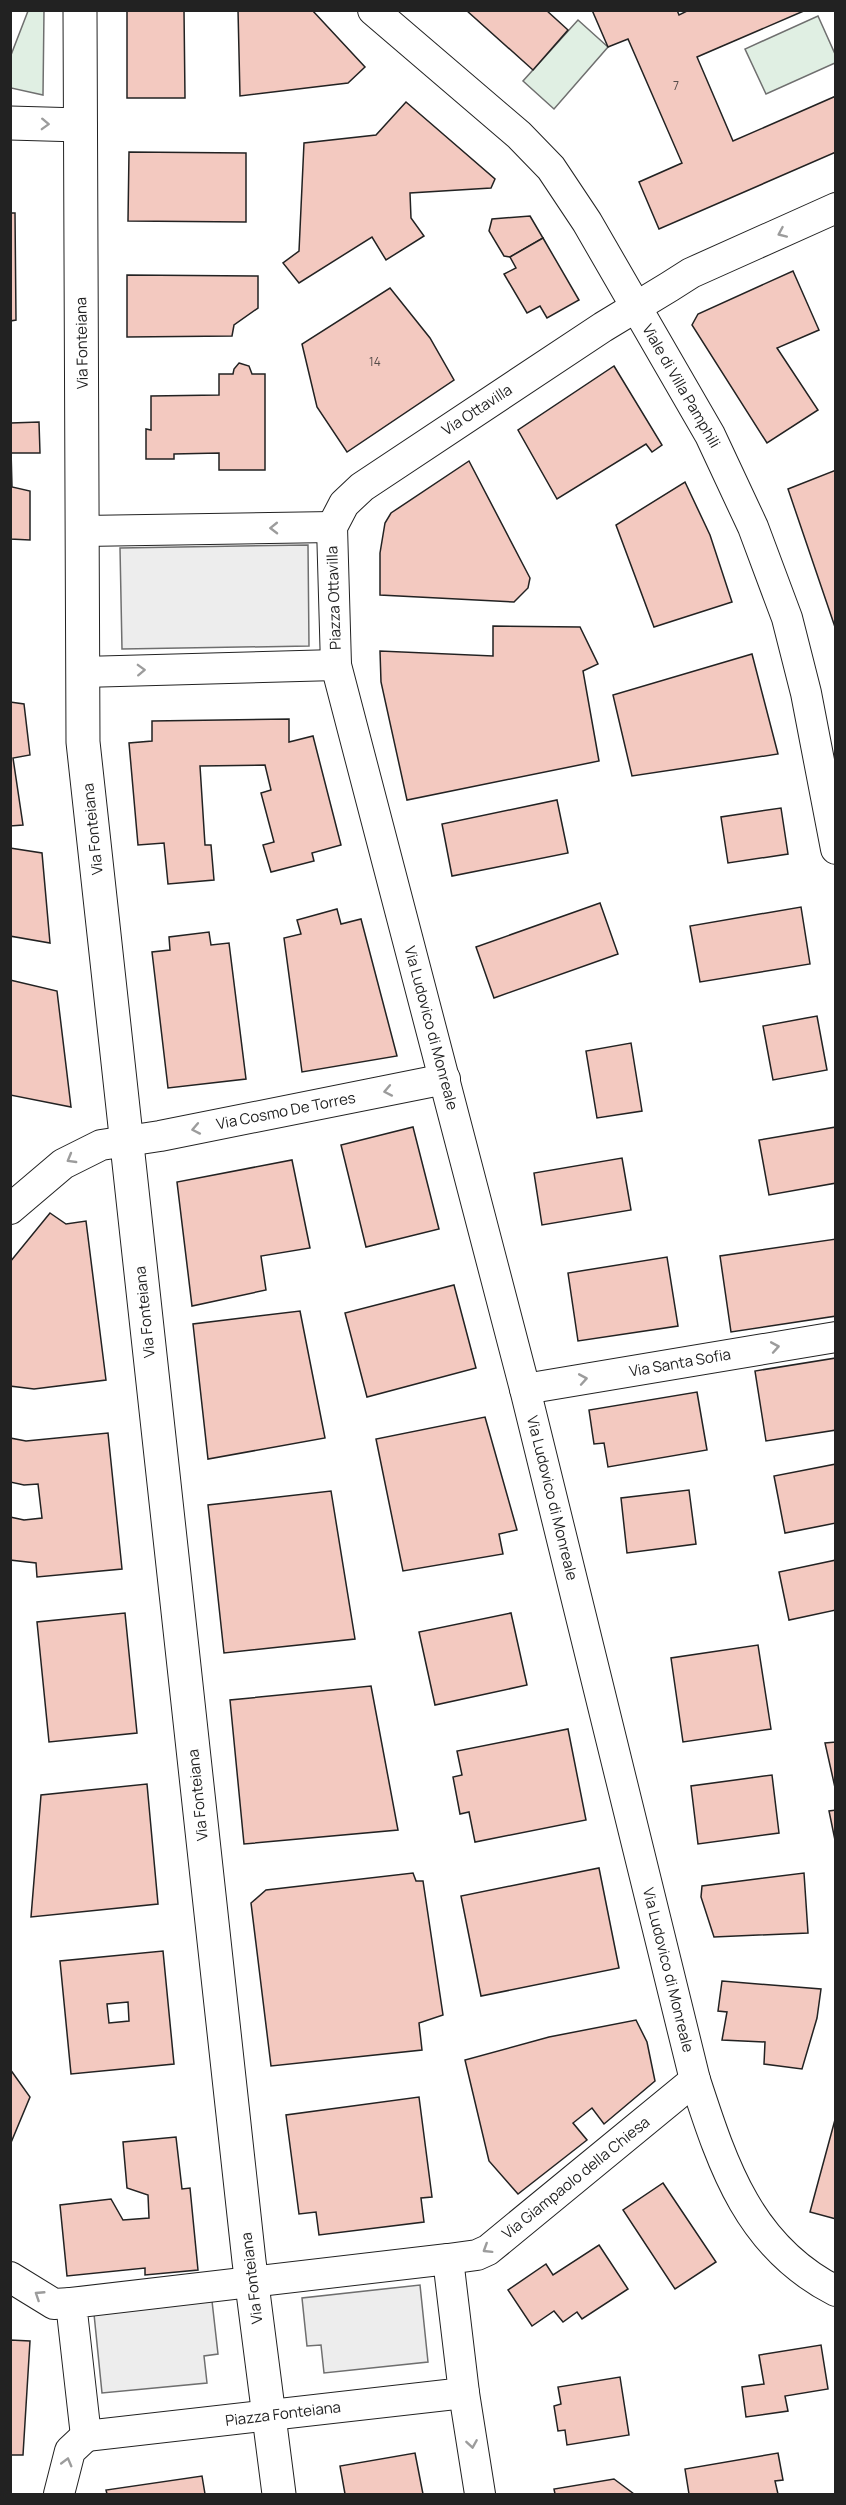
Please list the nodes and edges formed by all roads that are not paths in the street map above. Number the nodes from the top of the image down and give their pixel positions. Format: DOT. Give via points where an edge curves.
graph roads {
  1 [pos="80,10"];
  2 [pos="373,10"];
  3 [pos="10,123"];
  4 [pos="80,125"];
  5 [pos="836,208"];
  6 [pos="636,307"];
  7 [pos="332,527"];
  8 [pos="83,531"];
  9 [pos="336,665"];
  10 [pos="83,672"];
  11 [pos="836,849"];
  12 [pos="445,1079"];
  13 [pos="126,1141"];
  14 [pos="10,1209"];
  15 [pos="836,1337"];
  16 [pos="525,1389"];
  17 [pos="695,2080"];
  18 [pos="448,2259"];
  19 [pos="10,2277"];
  20 [pos="252,2282"];
  21 [pos="836,2291"];
  22 [pos="71,2303"];
  23 [pos="464,2393"];
  24 [pos="268,2416"];
  25 [pos="86,2436"];
  26 [pos="59,2494"];
  27 [pos="279,2494"];
  28 [pos="480,2494"];
  1 -- 4 [label="street, Via Fonteiana"];
  2 -- 6 [label="street, Viale di Villa Pamphili" via="519,135 551,168"];
  3 -- 4 [label="street, one-way"];
  4 -- 8 [label="street, Via Fonteiana"];
  5 -- 6 [label="street, Via Ottavilla, one-way" via="691,273"];
  6 -- 7 [label="street, Via Ottavilla" via="362,487 344,504"];
  6 -- 11 [label="street, Viale di Villa Pamphili" via="732,478 778,590 806,693"];
  7 -- 8 [label="street, Piazza Ottavilla, one-way"];
  7 -- 9 [label="street, Piazza Ottavilla"];
  8 -- 10 [label="street, Via Fonteiana"];
  10 -- 9 [label="street, Piazza Ottavilla, one-way"];
  9 -- 12 [label="street, Via Ludovico di Monreale"];
  10 -- 13 [label="street, Via Fonteiana" via="83,742"];
  12 -- 13 [label="street, Via Cosmo De Torres, one-way"];
  12 -- 16 [label="street, Via Ludovico di Monreale"];
  13 -- 14 [label="street, Via Cosmo De Torres, one-way" via="76,1155"];
  13 -- 20 [label="street, Via Fonteiana"];
  16 -- 15 [label="street, Via Santa Sofia, one-way"];
  16 -- 17 [label="street, Via Ludovico di Monreale"];
  17 -- 18 [label="street, Via Giampaolo della Chiesa, one-way" via="488,2250"];
  17 -- 21 [label="street, Via Ludovico di Monreale" via="719,2152 752,2218 792,2262"];
  18 -- 20 [label="street"];
  18 -- 23 [label="street"];
  22 -- 19 [label="street, one-way" via="54,2304"];
  20 -- 22 [label="street"];
  20 -- 24 [label="street, Via Fonteiana"];
  22 -- 25 [label="street"];
  23 -- 24 [label="street, Piazza Fonteiana"];
  23 -- 28 [label="street, one-way"];
  24 -- 25 [label="street, Piazza Fonteiana"];
  24 -- 27 [label="street, Via Fonteiana"];
  26 -- 25 [label="street, one-way" via="70,2451"];
}
